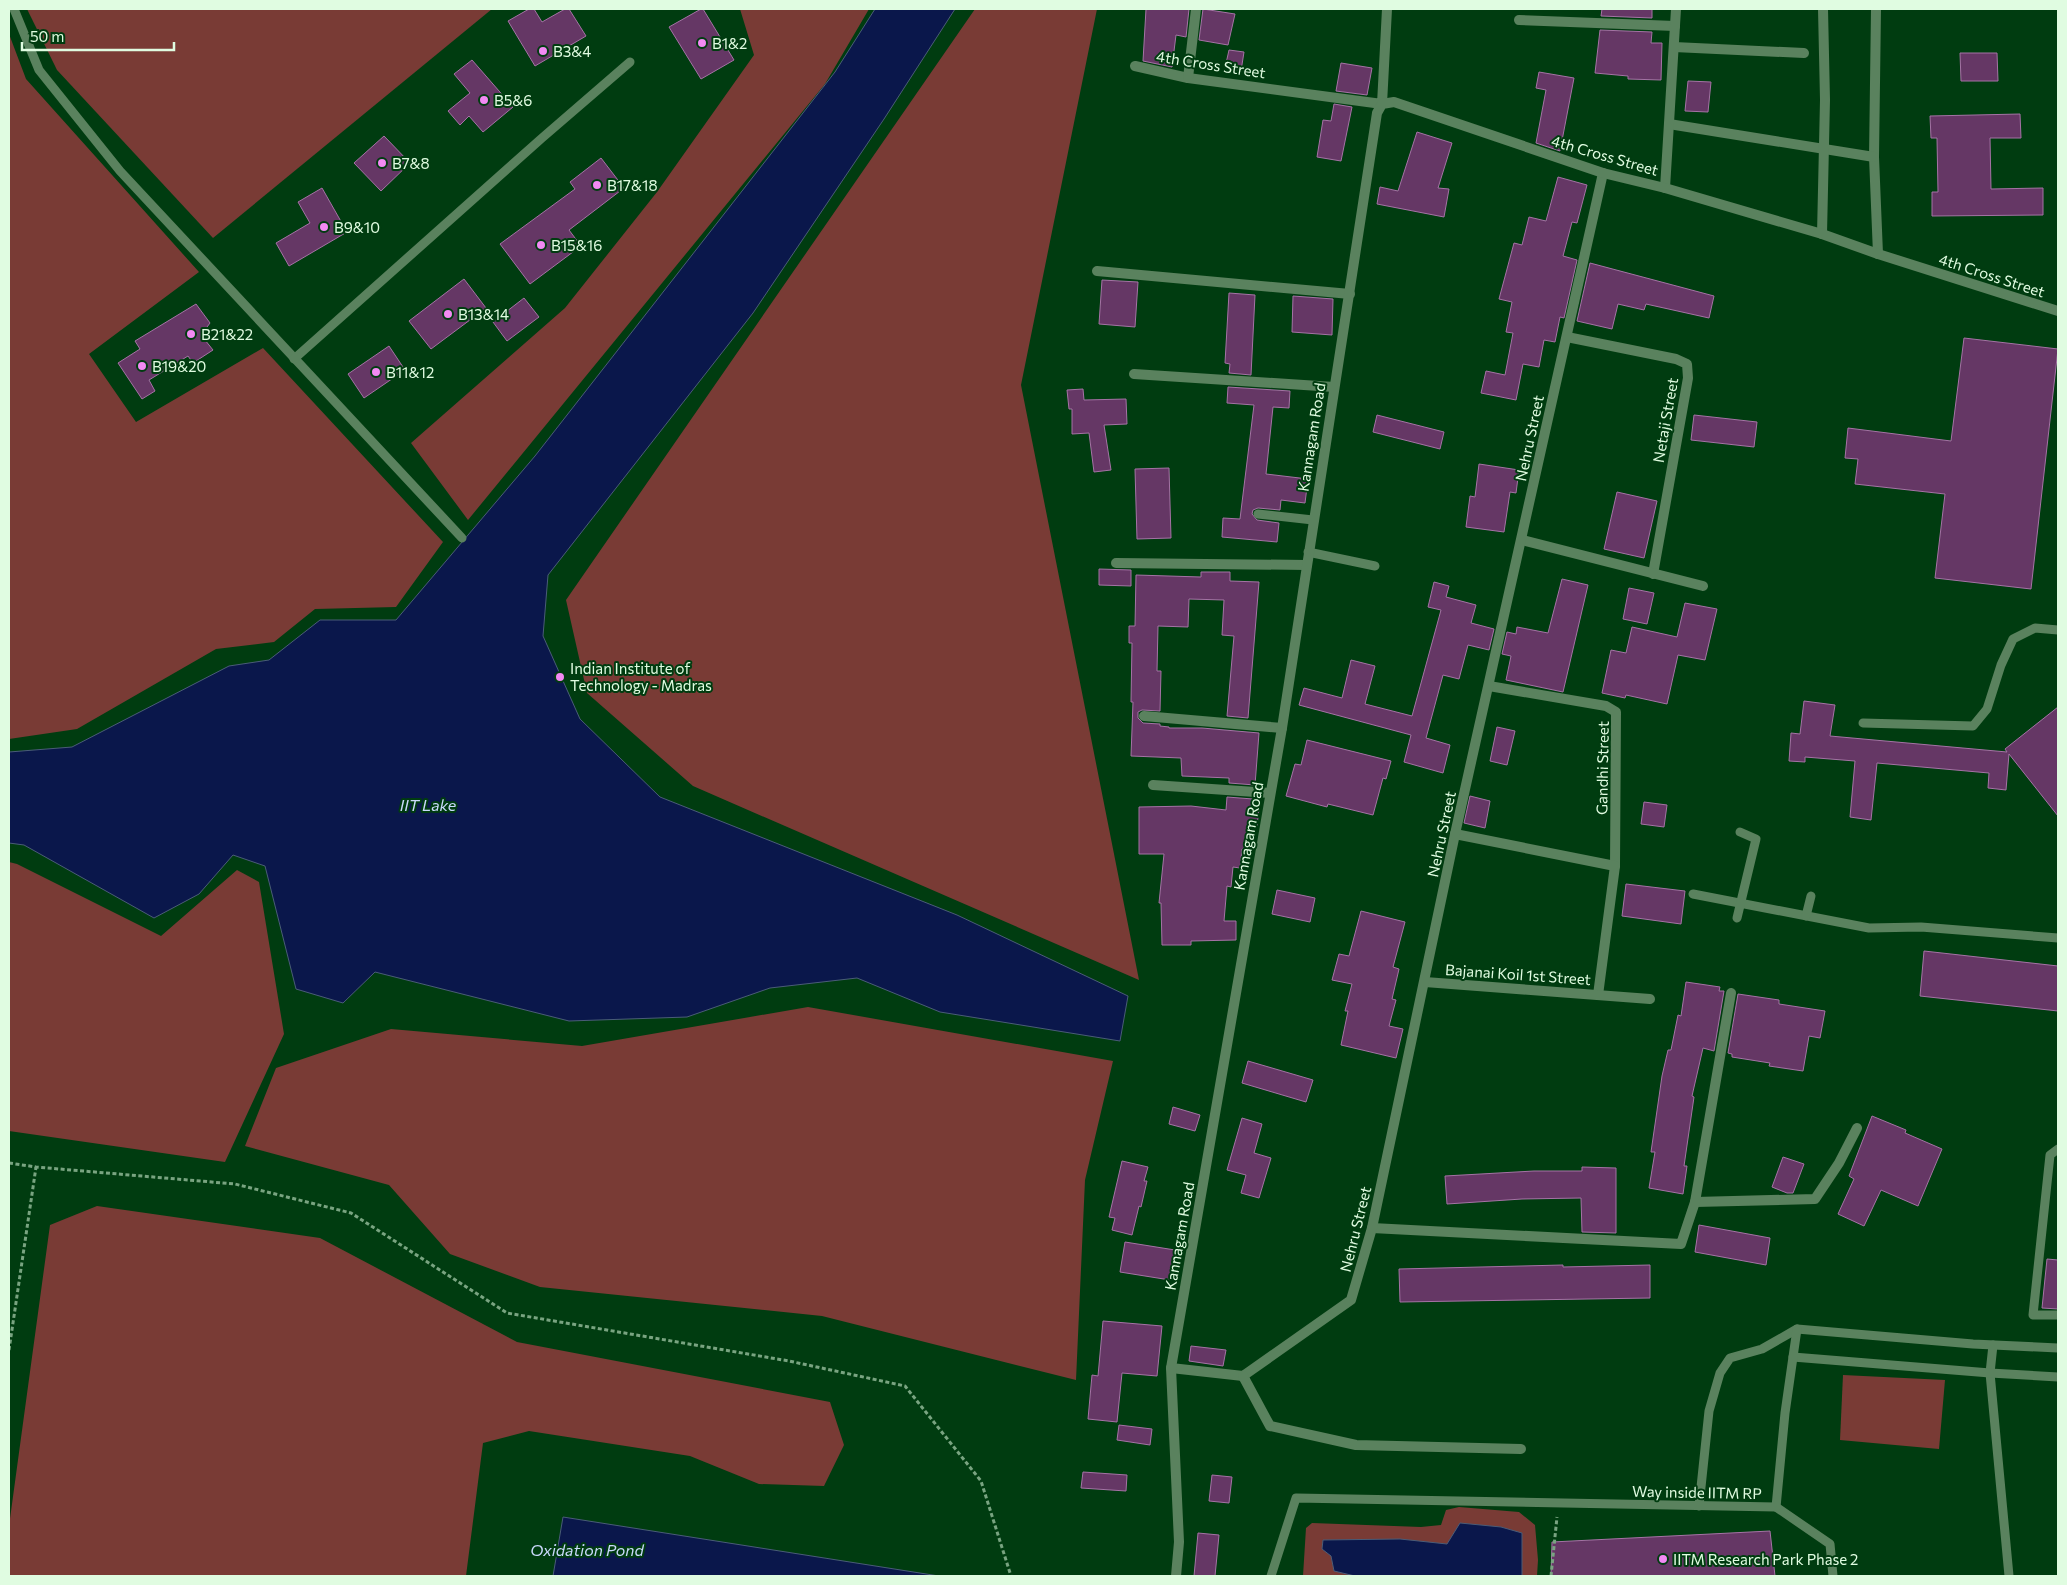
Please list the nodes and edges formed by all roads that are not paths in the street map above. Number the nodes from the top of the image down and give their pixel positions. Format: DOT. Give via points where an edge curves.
graph roads {
  1 [pos="14,9"];
  2 [pos="1196,9"];
  3 [pos="1387,9"];
  4 [pos="1676,9"];
  5 [pos="1823,9"];
  6 [pos="1876,9"];
  7 [pos="1519,20"];
  8 [pos="1676,26"];
  9 [pos="1674,47"];
  10 [pos="1804,53"];
  11 [pos="630,62"];
  12 [pos="1135,66"];
  13 [pos="1188,78"];
  14 [pos="1382,104"];
  15 [pos="1669,124"];
  16 [pos="1825,150"];
  17 [pos="1874,157"];
  18 [pos="1603,173"];
  19 [pos="1665,188"];
  20 [pos="1822,234"];
  21 [pos="1878,254"];
  22 [pos="1097,271"];
  23 [pos="1350,294"];
  24 [pos="2058,311"];
  25 [pos="1567,336"];
  26 [pos="294,359"];
  27 [pos="1134,374"];
  28 [pos="1334,387"];
  29 [pos="1258,514"];
  30 [pos="1314,520"];
  31 [pos="462,538"];
  32 [pos="1522,540"];
  33 [pos="1308,552"];
  34 [pos="1116,563"];
  35 [pos="1306,565"];
  36 [pos="1376,566"];
  37 [pos="1653,574"];
  38 [pos="1703,586"];
  39 [pos="2058,630"];
  40 [pos="1490,686"];
  41 [pos="1144,716"];
  42 [pos="1863,723"];
  43 [pos="1282,728"];
  44 [pos="1153,785"];
  45 [pos="1270,793"];
  46 [pos="1740,832"];
  47 [pos="1455,834"];
  48 [pos="1615,866"];
  49 [pos="1693,894"];
  50 [pos="1811,896"];
  51 [pos="1740,903"];
  52 [pos="1806,916"];
  53 [pos="1737,918"];
  54 [pos="2058,938"];
  55 [pos="1425,982"];
  56 [pos="1732,993"];
  57 [pos="1598,995"];
  58 [pos="1650,999"];
  59 [pos="1857,1128"];
  60 [pos="2058,1149"];
  61 [pos="1695,1202"];
  62 [pos="1372,1228"];
  63 [pos="2058,1315"];
  64 [pos="1798,1329"];
  65 [pos="1993,1345"];
  66 [pos="2058,1348"];
  67 [pos="1794,1357"];
  68 [pos="1171,1368"];
  69 [pos="1990,1373"];
  70 [pos="1243,1376"];
  71 [pos="2058,1377"];
  72 [pos="1521,1449"];
  73 [pos="1699,1506"];
  74 [pos="1776,1507"];
  75 [pos="1176,1576"];
  76 [pos="1271,1576"];
  77 [pos="1833,1576"];
  78 [pos="2009,1576"];
  1 -- 26 [label="lane" via="45,78 120,171"];
  2 -- 13 [label="street"];
  3 -- 14 [label="street, Kannagam Road"];
  4 -- 8 [label="street"];
  5 -- 16 [label="street"];
  6 -- 17 [label="street"];
  7 -- 8 [label="street"];
  8 -- 9 [label="street"];
  9 -- 10 [label="street"];
  9 -- 15 [label="street"];
  11 -- 26 [label="lane"];
  12 -- 13 [label="street, 4th Cross Street"];
  13 -- 14 [label="street, 4th Cross Street"];
  14 -- 18 [label="street, 4th Cross Street" via="1394,102"];
  14 -- 23 [label="street, Kannagam Road"];
  15 -- 16 [label="street"];
  15 -- 19 [label="street"];
  16 -- 17 [label="street"];
  16 -- 20 [label="street"];
  17 -- 21 [label="street"];
  18 -- 19 [label="street, 4th Cross Street"];
  18 -- 25 [label="street, Nehru Street"];
  19 -- 20 [label="street, 4th Cross Street"];
  20 -- 21 [label="street, 4th Cross Street"];
  21 -- 24 [label="street, 4th Cross Street"];
  22 -- 23 [label="street"];
  23 -- 28 [label="street, Kannagam Road"];
  25 -- 32 [label="street, Nehru Street"];
  25 -- 37 [label="street, Netaji Street" via="1687,364 1688,378"];
  26 -- 31 [label="lane"];
  27 -- 28 [label="street"];
  28 -- 30 [label="street, Kannagam Road"];
  29 -- 30 [label="lane"];
  30 -- 33 [label="street, Kannagam Road"];
  32 -- 37 [label="street"];
  32 -- 40 [label="street, Nehru Street"];
  33 -- 35 [label="street, Kannagam Road"];
  33 -- 36 [label="lane"];
  34 -- 35 [label="street"];
  35 -- 43 [label="street, Kannagam Road"];
  37 -- 38 [label="street"];
  39 -- 42 [label="lane" via="2035,628 2013,639 1987,709 1974,726"];
  40 -- 47 [label="street, Nehru Street"];
  40 -- 48 [label="street, Gandhi Street" via="1606,706 1616,712"];
  41 -- 43 [label="street"];
  43 -- 45 [label="street, Kannagam Road"];
  44 -- 45 [label="street"];
  45 -- 68 [label="street, Kannagam Road"];
  46 -- 51 [label="lane" via="1756,838"];
  47 -- 48 [label="street"];
  47 -- 55 [label="street, Nehru Street"];
  48 -- 57 [label="street, Bajanai Koil 1st Street"];
  49 -- 51 [label="lane"];
  50 -- 52 [label="lane"];
  51 -- 52 [label="lane"];
  51 -- 53 [label="lane"];
  52 -- 54 [label="lane" via="1869,928 1921,927"];
  55 -- 57 [label="street, Bajanai Koil 1st Street"];
  55 -- 62 [label="street, Nehru Street"];
  56 -- 61 [label="street"];
  57 -- 58 [label="street"];
  59 -- 61 [label="street" via="1815,1199"];
  60 -- 63 [label="lane" via="2050,1155 2033,1314"];
  61 -- 62 [label="street" via="1681,1244"];
  62 -- 70 [label="street, Nehru Street" via="1351,1300"];
  64 -- 65 [label="lane"];
  64 -- 67 [label="lane, Way inside IITM RP"];
  64 -- 73 [label="lane" via="1762,1349 1730,1358 1720,1373 1709,1410"];
  65 -- 66 [label="lane"];
  65 -- 69 [label="lane"];
  67 -- 69 [label="lane"];
  67 -- 74 [label="lane, Way inside IITM RP"];
  68 -- 70 [label="street"];
  68 -- 75 [label="street, Kannagam Road" via="1178,1542"];
  69 -- 71 [label="lane"];
  69 -- 78 [label="lane"];
  70 -- 72 [label="street" via="1270,1426 1356,1445"];
  73 -- 74 [label="lane, Way inside IITM RP"];
  73 -- 76 [label="lane, Way inside IITM RP" via="1296,1498"];
  74 -- 77 [label="lane" via="1830,1544"];
}
